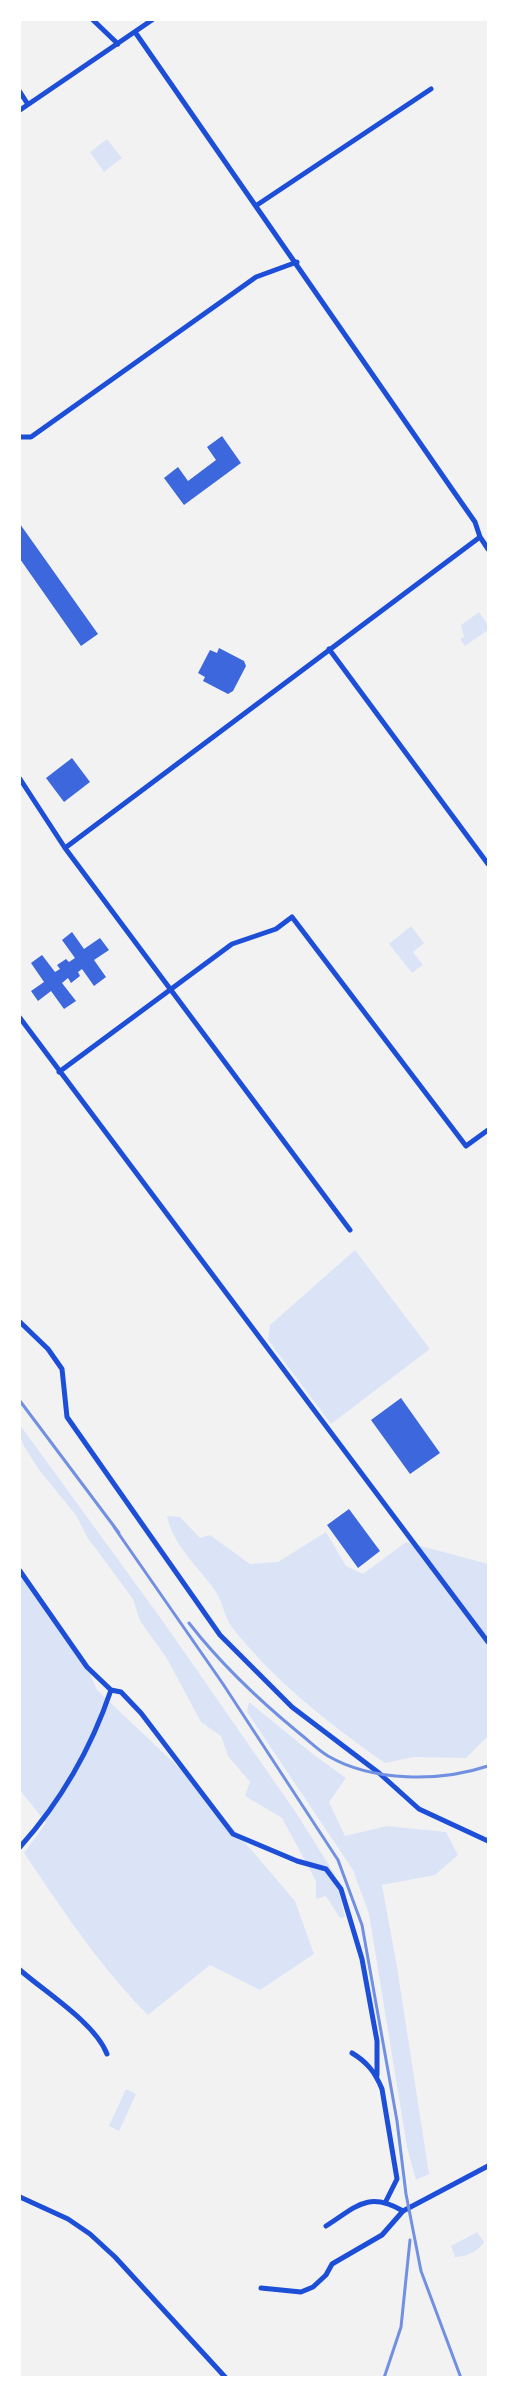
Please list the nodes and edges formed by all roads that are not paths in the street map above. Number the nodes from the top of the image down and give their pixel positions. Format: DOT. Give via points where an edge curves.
graph roads {
  1 [pos="93,20"];
  2 [pos="152,20"];
  3 [pos="135,32"];
  4 [pos="118,44"];
  5 [pos="431,89"];
  6 [pos="20,92"];
  7 [pos="27,104"];
  8 [pos="20,110"];
  9 [pos="257,205"];
  10 [pos="297,262"];
  11 [pos="20,437"];
  12 [pos="480,537"];
  13 [pos="489,549"];
  14 [pos="329,649"];
  15 [pos="20,779"];
  16 [pos="65,848"];
  17 [pos="489,864"];
  18 [pos="170,990"];
  19 [pos="20,1018"];
  20 [pos="59,1072"];
  21 [pos="489,1130"];
  22 [pos="350,1230"];
  23 [pos="20,1322"];
  24 [pos="20,1571"];
  25 [pos="489,1642"];
  26 [pos="111,1690"];
  27 [pos="489,1841"];
  28 [pos="20,1847"];
  29 [pos="20,1970"];
  30 [pos="352,2053"];
  31 [pos="107,2054"];
  32 [pos="377,2075"];
  33 [pos="489,2166"];
  34 [pos="20,2197"];
  35 [pos="385,2203"];
  36 [pos="403,2211"];
  37 [pos="326,2226"];
  38 [pos="261,2288"];
  39 [pos="226,2378"];
  1 -- 4 [label="street"];
  2 -- 3 [label="street"];
  3 -- 4 [label="street"];
  3 -- 9 [label="street"];
  4 -- 7 [label="street"];
  5 -- 9 [label="street"];
  6 -- 7 [label="street"];
  7 -- 8 [label="street"];
  9 -- 10 [label="street"];
  10 -- 11 [label="street" via="256,277 31,436"];
  10 -- 12 [label="street" via="475,522"];
  12 -- 13 [label="street"];
  12 -- 14 [label="street"];
  14 -- 16 [label="street"];
  14 -- 17 [label="street"];
  15 -- 16 [label="street"];
  16 -- 18 [label="street"];
  18 -- 20 [label="street"];
  18 -- 21 [label="street" via="232,944 276,929 292,917 466,1146"];
  18 -- 22 [label="street"];
  19 -- 20 [label="street"];
  20 -- 25 [label="street"];
  23 -- 27 [label="street" via="62,1369 67,1417 220,1635 292,1707 379,1773 419,1809"];
  24 -- 26 [label="street" via="87,1667"];
  26 -- 28 [label="street" via="79,1766 58,1800"];
  26 -- 32 [label="street" via="121,1692 141,1713 233,1834 326,1869 341,1889 362,1959 377,2042"];
  29 -- 31 [label="street" via="102,2042"];
  30 -- 32 [label="street"];
  32 -- 35 [label="street" via="397,2179"];
  33 -- 36 [label="street"];
  34 -- 39 [label="street" via="90,2234"];
  35 -- 36 [label="street"];
  35 -- 37 [label="street" via="360,2202"];
  36 -- 38 [label="street" via="382,2235 332,2264 313,2287 301,2292"];
}
